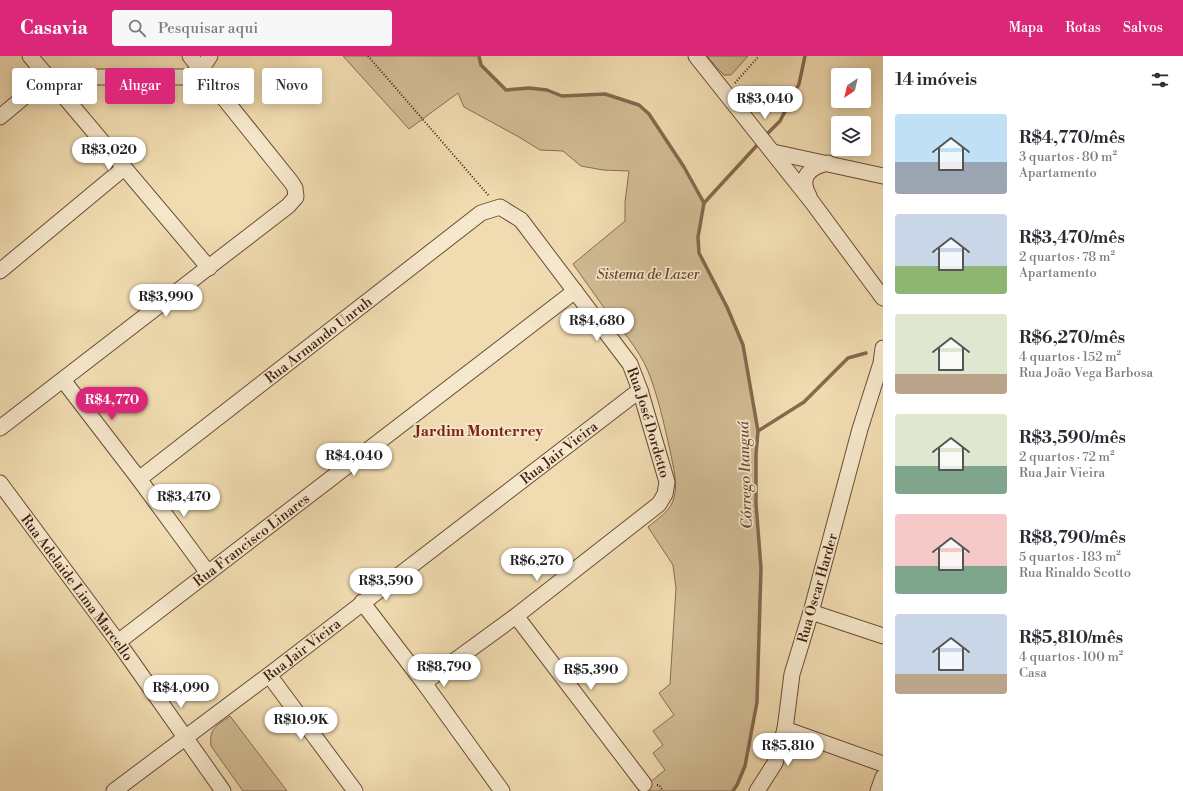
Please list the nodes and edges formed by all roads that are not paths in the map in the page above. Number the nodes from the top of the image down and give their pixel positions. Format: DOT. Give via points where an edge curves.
graph roads {
  1 [pos="30,56"];
  2 [pos="190,56"];
  3 [pos="210,56"];
  4 [pos="696,56"];
  5 [pos="40,68"];
  6 [pos="199,68"];
  7 [pos="202,68"];
  8 [pos="97,77"];
  9 [pos="183,77"];
  10 [pos="16,104"];
  11 [pos="71,104"];
  12 [pos="228,104"];
  13 [pos="0,117"];
  14 [pos="772,150"];
  15 [pos="828,163"];
  16 [pos="124,168"];
  17 [pos="883,176"];
  18 [pos="812,202"];
  19 [pos="500,207"];
  20 [pos="209,268"];
  21 [pos="0,271"];
  22 [pos="575,291"];
  23 [pos="883,298"];
  24 [pos="883,348"];
  25 [pos="63,380"];
  26 [pos="640,390"];
  27 [pos="0,428"];
  28 [pos="139,479"];
  29 [pos="0,483"];
  30 [pos="208,573"];
  31 [pos="362,602"];
  32 [pos="811,612"];
  33 [pos="516,616"];
  34 [pos="883,636"];
  35 [pos="118,642"];
  36 [pos="269,675"];
  37 [pos="424,683"];
  38 [pos="785,728"];
  39 [pos="185,738"];
  40 [pos="883,764"];
  41 [pos="883,777"];
  42 [pos="644,784"];
  43 [pos="114,791"];
  44 [pos="223,791"];
  45 [pos="355,791"];
  46 [pos="502,791"];
  47 [pos="757,791"];
  48 [pos="878,791"];
  1 -- 5 [label="street"];
  2 -- 6 [label="street"];
  3 -- 7 [label="street"];
  4 -- 14 [label="street"];
  8 -- 9 [label="street"];
  10 -- 13 [label="street"];
  11 -- 16 [label="street"];
  12 -- 20 [label="street" via="292,183 296,197"];
  14 -- 15 [label="street"];
  14 -- 18 [label="street"];
  15 -- 17 [label="street"];
  15 -- 18 [label="street" via="812,168 807,175 806,192"];
  16 -- 20 [label="street"];
  16 -- 21 [label="street"];
  18 -- 23 [label="street"];
  19 -- 22 [label="street, Rua José Dordetto" via="521,220"];
  19 -- 28 [label="street, Rua Armando Unruh" via="481,213"];
  20 -- 25 [label="street"];
  22 -- 26 [label="street, Rua José Dordetto" via="630,364"];
  22 -- 30 [label="street, Rua Francisco Linares"];
  24 -- 32 [label="street, Rua Oscar Harder" via="881,363 860,429"];
  25 -- 27 [label="street"];
  25 -- 28 [label="street"];
  26 -- 31 [label="street, Rua Jair Vieira"];
  26 -- 33 [label="street, Rua José Dordetto" via="666,482 665,494 659,504"];
  28 -- 30 [label="street"];
  29 -- 35 [label="street, Rua Adelaide Lima Marcello"];
  30 -- 35 [label="street, Rua Francisco Linares"];
  31 -- 36 [label="street, Rua Jair Vieira"];
  31 -- 37 [label="street"];
  32 -- 34 [label="street"];
  32 -- 38 [label="street, Rua Oscar Harder" via="792,674"];
  33 -- 37 [label="street"];
  33 -- 42 [label="street"];
  35 -- 39 [label="street, Rua Adelaide Lima Marcello"];
  36 -- 39 [label="street, Rua Jair Vieira"];
  36 -- 45 [label="street"];
  37 -- 46 [label="street"];
  38 -- 40 [label="street"];
  38 -- 47 [label="street, Rua Oscar Harder" via="775,763"];
  39 -- 43 [label="street, Rua Jair Vieira"];
  39 -- 44 [label="street, Rua Adelaide Lima Marcello"];
  41 -- 48 [label="street"];
}
